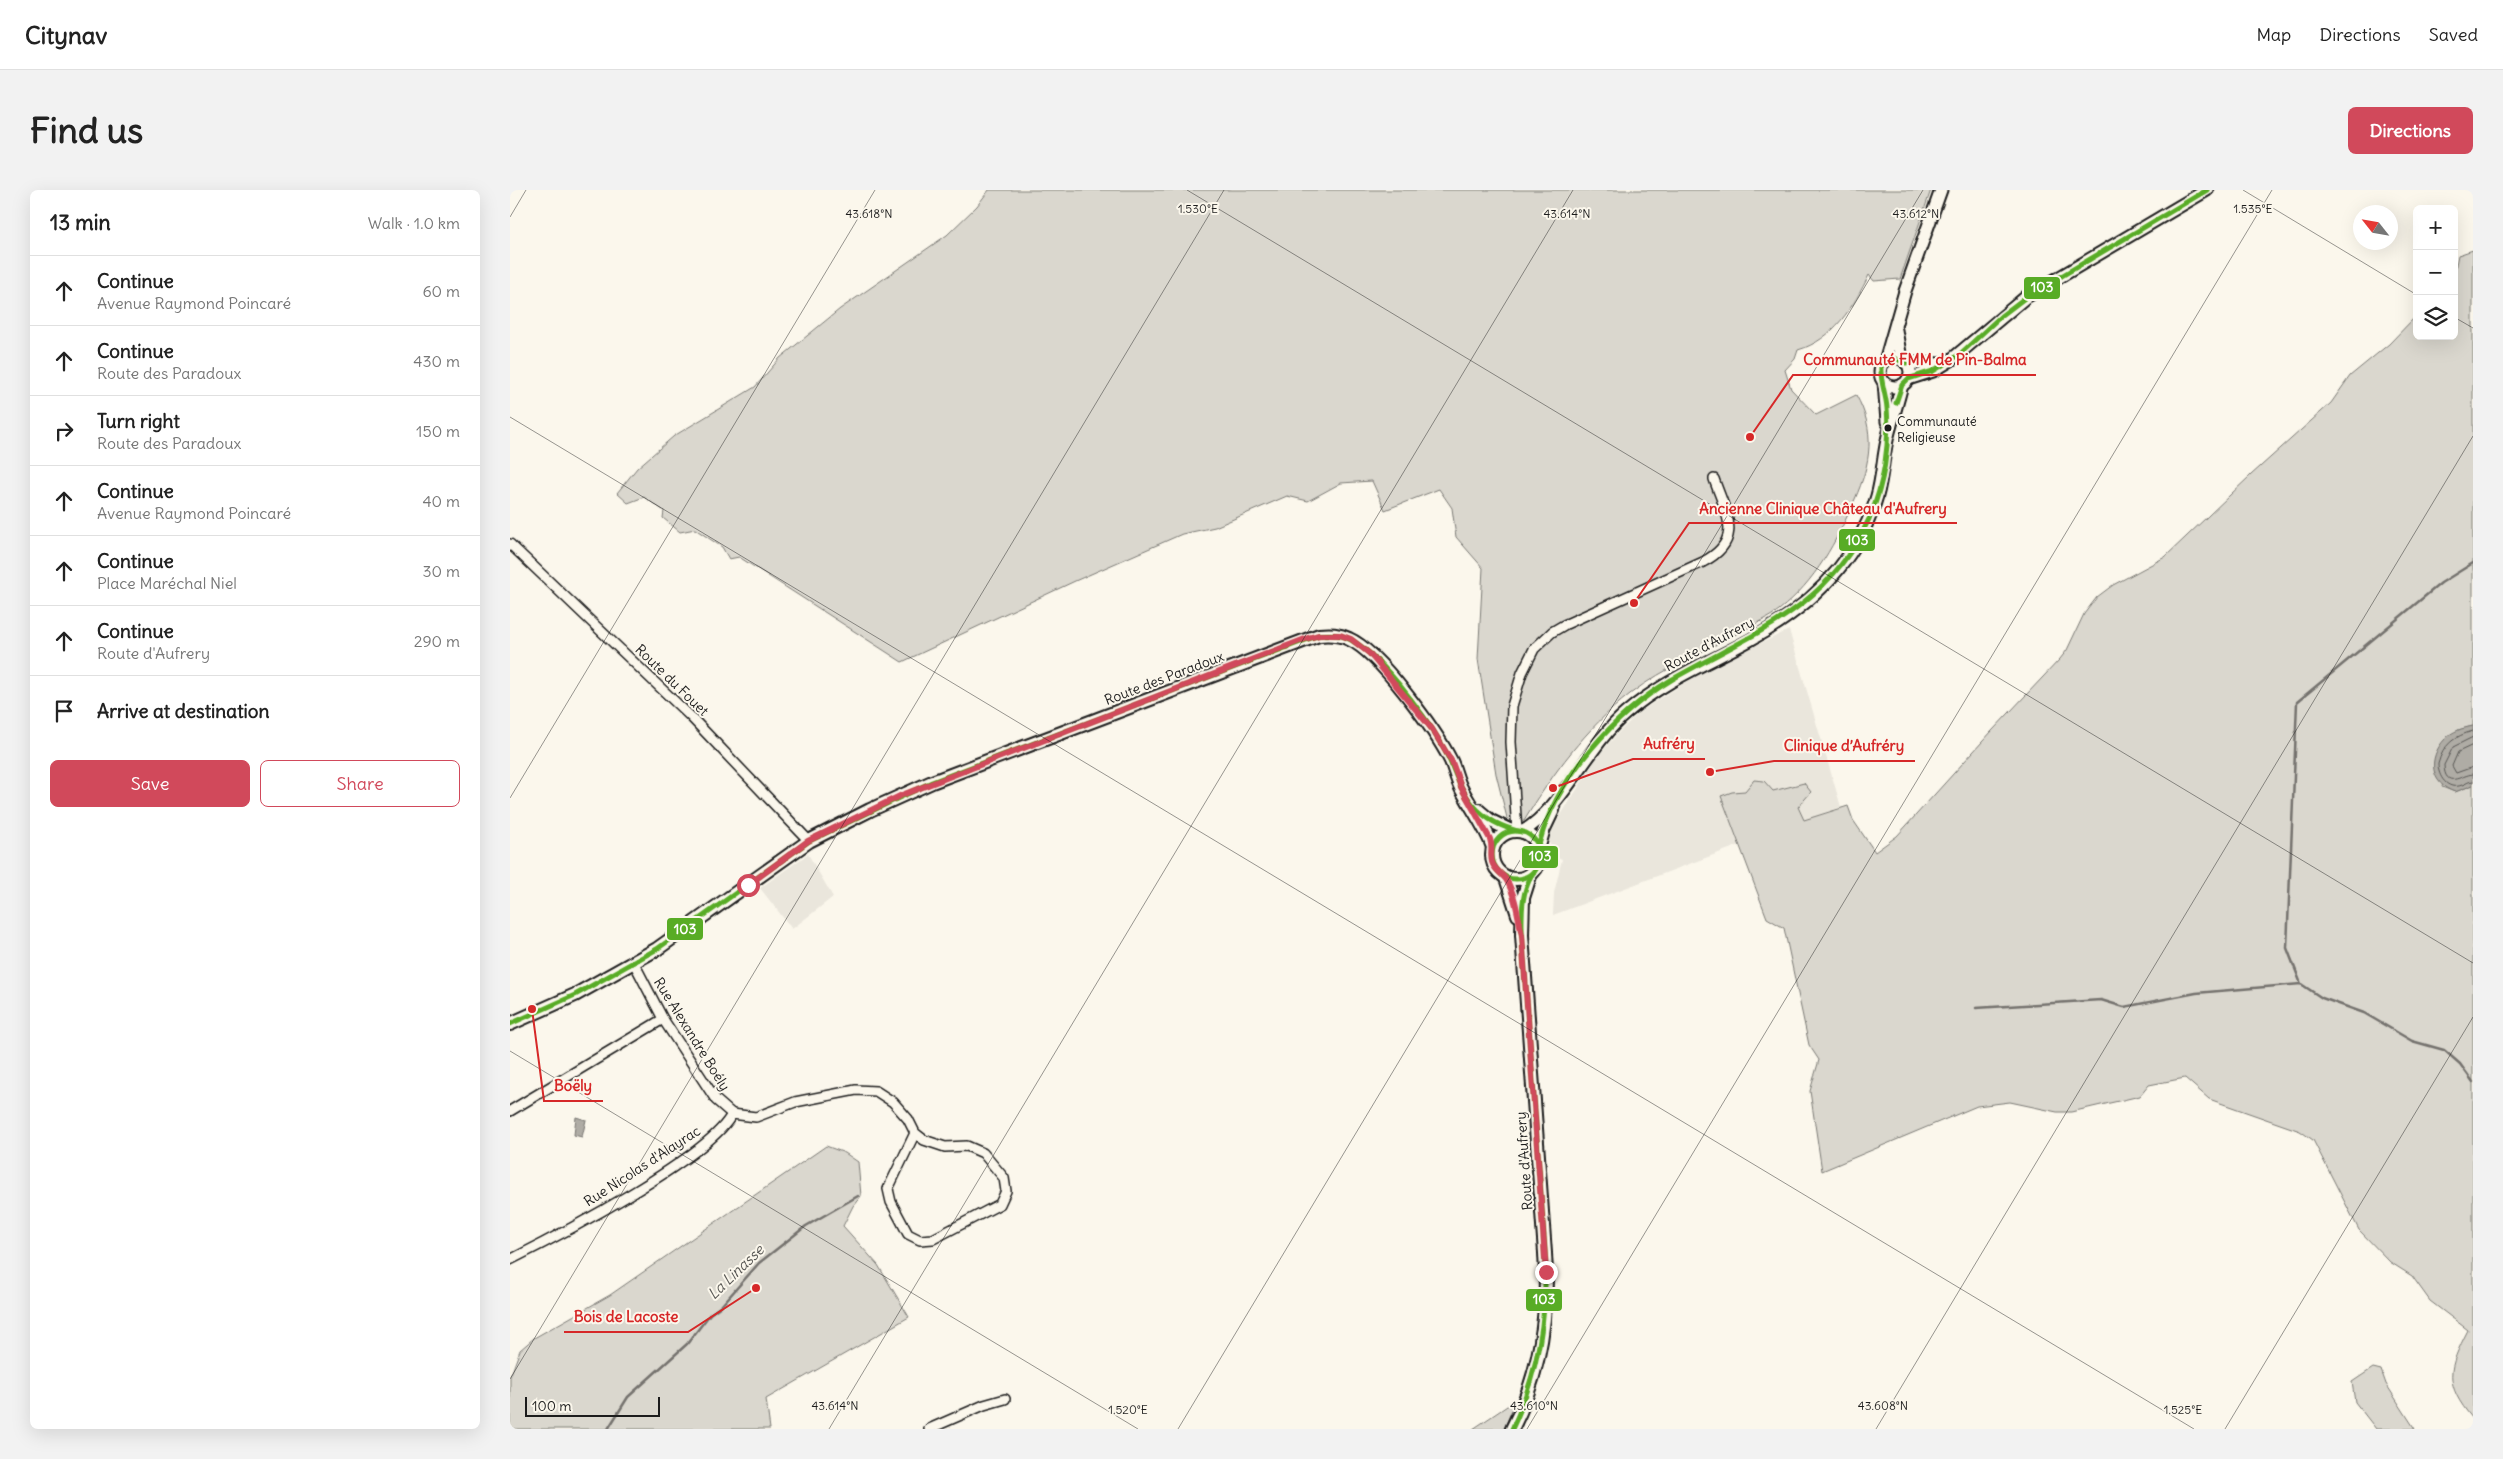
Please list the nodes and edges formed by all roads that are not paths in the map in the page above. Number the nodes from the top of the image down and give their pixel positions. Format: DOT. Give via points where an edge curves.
graph roads {
  1 [pos="1941,190"];
  2 [pos="2207,190"];
  3 [pos="1897,316"];
  4 [pos="1885,361"];
  5 [pos="1904,361"];
  6 [pos="1942,364"];
  7 [pos="1884,382"];
  8 [pos="1905,382"];
  9 [pos="1888,434"];
  10 [pos="1714,479"];
  11 [pos="510,544"];
  12 [pos="1561,794"];
  13 [pos="1466,797"];
  14 [pos="1517,831"];
  15 [pos="808,841"];
  16 [pos="1493,847"];
  17 [pos="1539,848"];
  18 [pos="1530,876"];
  19 [pos="1506,878"];
  20 [pos="1522,935"];
  21 [pos="634,963"];
  22 [pos="663,1019"];
  23 [pos="510,1024"];
  24 [pos="510,1111"];
  25 [pos="732,1114"];
  26 [pos="915,1133"];
  27 [pos="510,1260"];
  28 [pos="1005,1399"];
  29 [pos="929,1429"];
  30 [pos="1512,1429"];
  1 -- 3 [label="street"];
  2 -- 6 [label="street" via="2026,297 1959,355"];
  3 -- 4 [label="street"];
  3 -- 5 [label="street" via="1897,341"];
  4 -- 5 [label="street" via="1893,358"];
  4 -- 7 [label="street" via="1880,371"];
  5 -- 6 [label="street"];
  5 -- 8 [label="street" via="1909,371"];
  6 -- 8 [label="street"];
  7 -- 8 [label="street" via="1890,387"];
  7 -- 9 [label="street, Route d'Aufrery"];
  8 -- 9 [label="street, Route d'Aufrery"];
  9 -- 12 [label="street, Route d'Aufrery" via="1882,475 1867,523 1854,547 1824,587 1781,623 1646,697 1610,728"];
  10 -- 14 [label="street" via="1730,527 1728,541 1723,548 1703,562 1564,624 1542,641 1530,656 1512,706"];
  11 -- 15 [label="street, Route du Fouet" via="691,717"];
  12 -- 14 [label="street, Route d'Aufrery" via="1535,823"];
  12 -- 17 [label="street, Route d'Aufrery"];
  13 -- 14 [label="main road" via="1491,821"];
  13 -- 15 [label="main road, Route des Paradoux" via="1444,748 1398,686 1361,646 1331,634 1305,639 932,782"];
  13 -- 16 [label="main road"];
  14 -- 16 [label="main road" via="1497,840"];
  14 -- 17 [label="main road" via="1529,835"];
  15 -- 21 [label="main road, Route des Paradoux" via="684,932"];
  16 -- 19 [label="main road" via="1491,854 1495,869"];
  17 -- 18 [label="main road" via="1539,864"];
  18 -- 19 [label="main road" via="1514,880"];
  18 -- 20 [label="main road, Route d'Aufrery" via="1523,898"];
  19 -- 20 [label="main road, Route d'Aufrery"];
  20 -- 30 [label="main road, Route d'Aufrery" via="1546,1272 1545,1323 1532,1383"];
  21 -- 22 [label="street, Rue Alexandre Boély"];
  21 -- 23 [label="main road, Route des Paradoux" via="575,995"];
  22 -- 24 [label="street"];
  22 -- 25 [label="street, Rue Alexandre Boély" via="716,1100"];
  25 -- 26 [label="street" via="756,1117 795,1102 867,1089 893,1102"];
  25 -- 27 [label="street, Rue Nicolas d'Alayrac" via="726,1125 685,1158 625,1196"];
  26 -- 26 [label="street" via="945,1147 967,1146 983,1154 1004,1178 1006,1191 1000,1204 933,1239 920,1240 908,1234 891,1202 888,1189"];
  28 -- 29 [label="street"];
}
